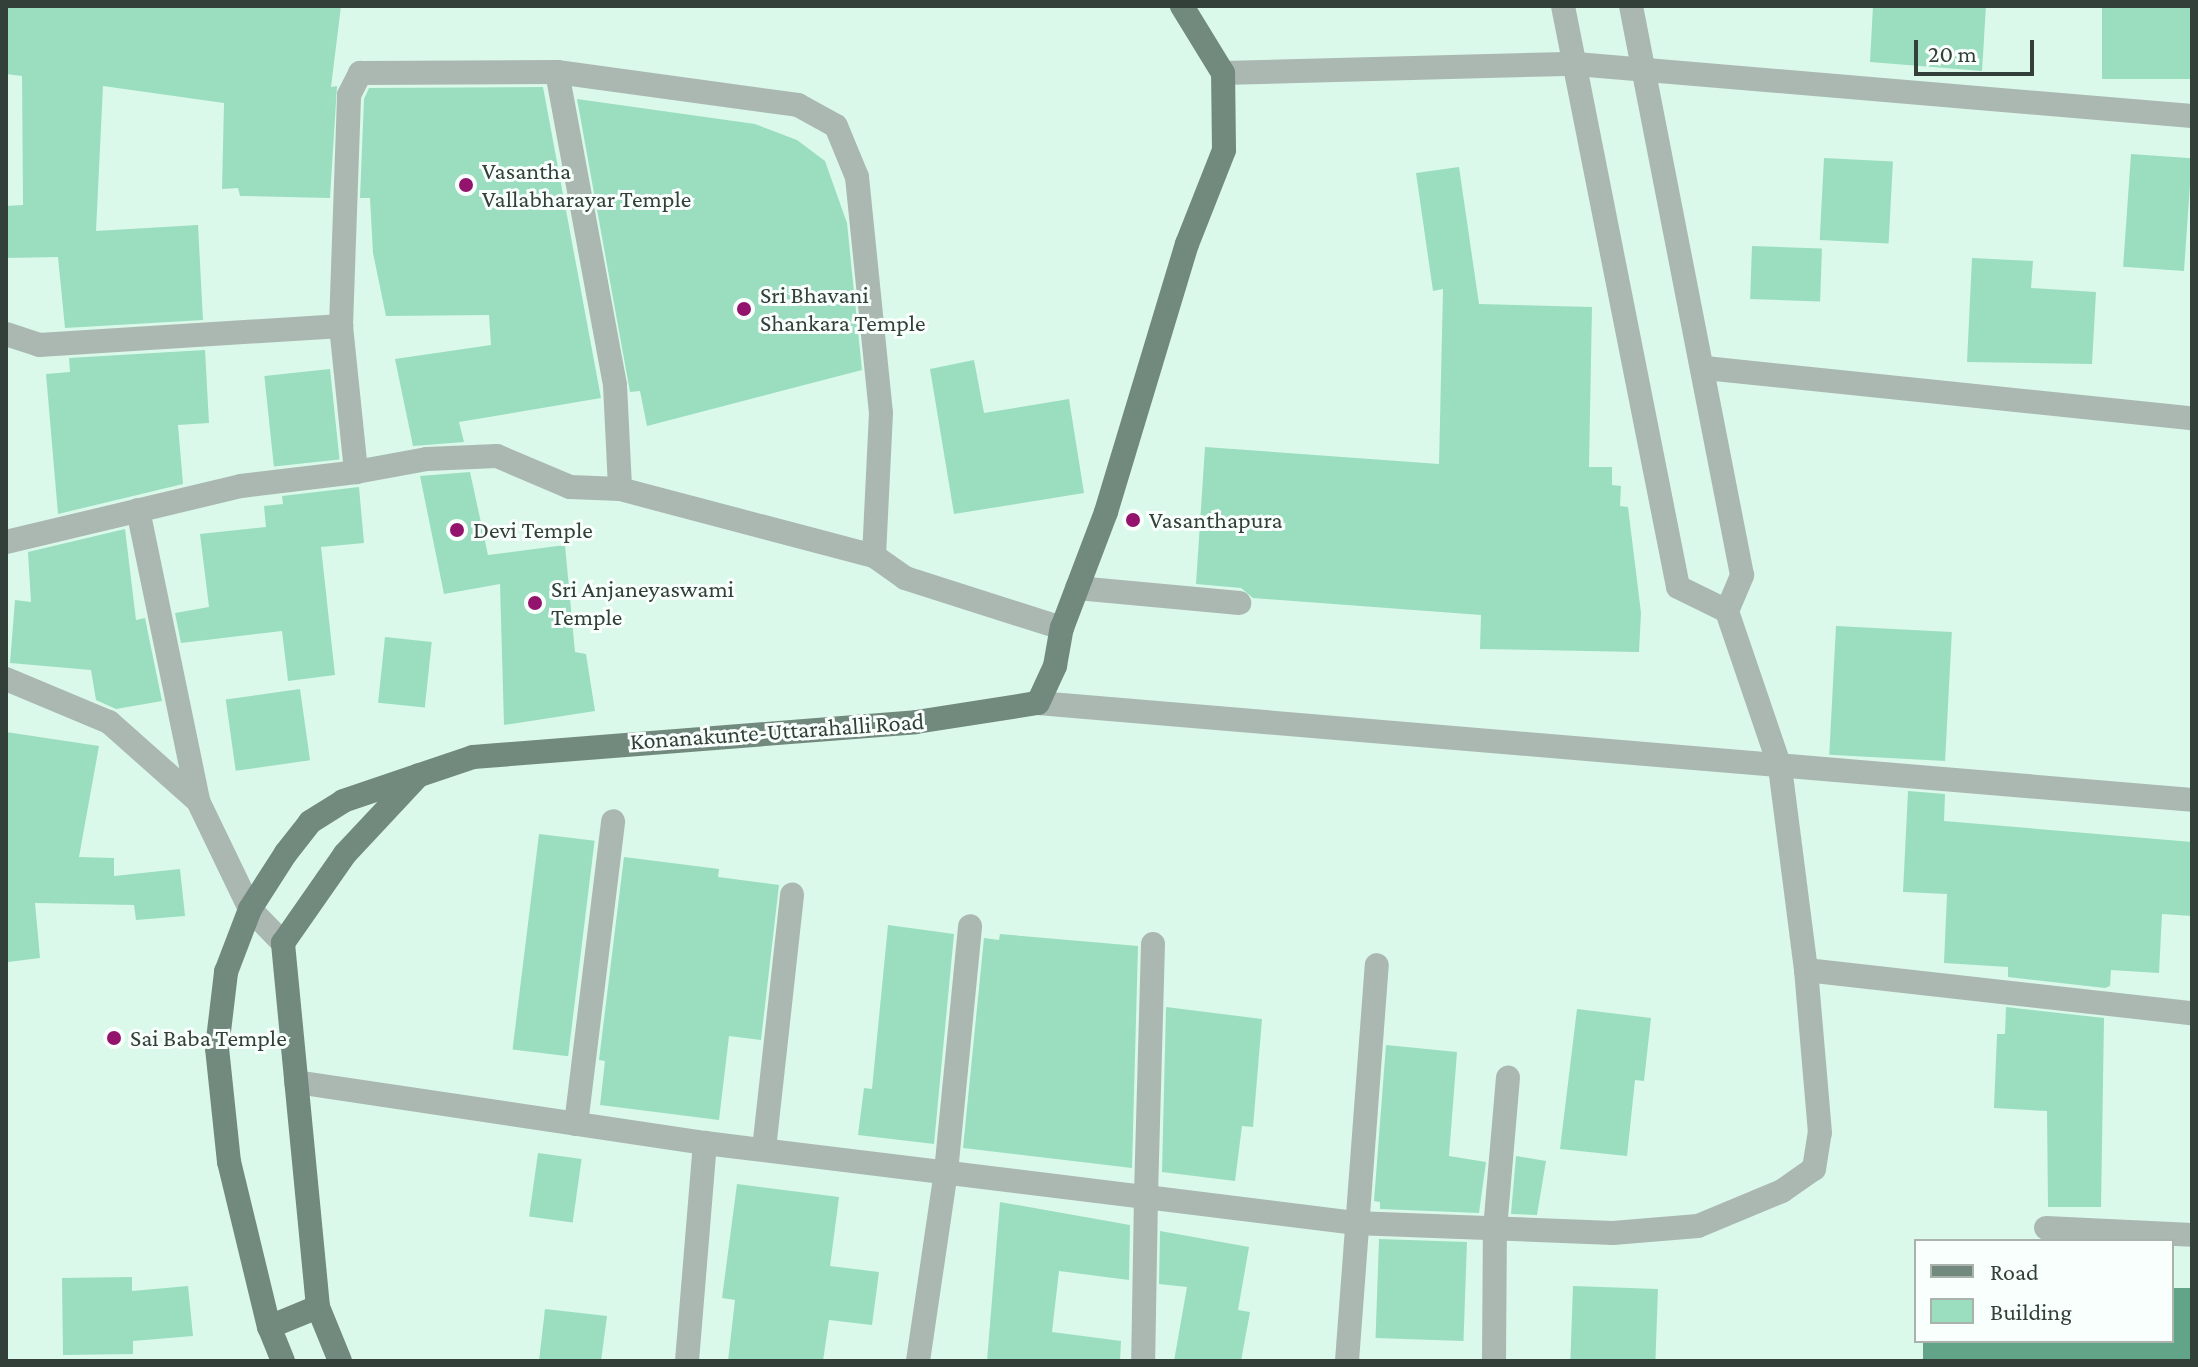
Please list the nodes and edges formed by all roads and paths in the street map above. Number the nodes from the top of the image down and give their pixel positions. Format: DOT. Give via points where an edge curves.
graph roads {
  1 [pos="1182,6"];
  2 [pos="1563,6"];
  3 [pos="1631,6"];
  4 [pos="1576,64"];
  5 [pos="1643,69"];
  6 [pos="557,72"];
  7 [pos="1223,73"];
  8 [pos="2192,116"];
  9 [pos="341,326"];
  10 [pos="6,334"];
  11 [pos="1705,368"];
  12 [pos="2192,418"];
  13 [pos="356,472"];
  14 [pos="620,489"];
  15 [pos="138,510"];
  16 [pos="6,542"];
  17 [pos="874,556"];
  18 [pos="1077,588"];
  19 [pos="1239,603"];
  20 [pos="1727,611"];
  21 [pos="1062,628"];
  22 [pos="6,679"];
  23 [pos="1038,703"];
  24 [pos="1780,767"];
  25 [pos="421,773"];
  26 [pos="2192,800"];
  27 [pos="198,801"];
  28 [pos="613,821"];
  29 [pos="792,895"];
  30 [pos="250,909"];
  31 [pos="970,926"];
  32 [pos="283,943"];
  33 [pos="1153,944"];
  34 [pos="1377,965"];
  35 [pos="1806,970"];
  36 [pos="2192,1013"];
  37 [pos="1508,1078"];
  38 [pos="296,1082"];
  39 [pos="576,1124"];
  40 [pos="705,1143"];
  41 [pos="764,1149"];
  42 [pos="946,1172"];
  43 [pos="1146,1197"];
  44 [pos="1354,1223"];
  45 [pos="2046,1228"];
  46 [pos="1495,1229"];
  47 [pos="2192,1235"];
  48 [pos="318,1307"];
  49 [pos="269,1327"];
  50 [pos="283,1361"];
  51 [pos="340,1361"];
  52 [pos="687,1361"];
  53 [pos="918,1361"];
  54 [pos="1143,1361"];
  55 [pos="1347,1361"];
  56 [pos="1494,1361"];
  1 -- 7 [label="main road"];
  2 -- 4 [label="street"];
  3 -- 5 [label="street"];
  4 -- 5 [label="street"];
  4 -- 7 [label="street"];
  4 -- 20 [label="street" via="1678,587"];
  5 -- 8 [label="street"];
  5 -- 11 [label="street"];
  6 -- 9 [label="street" via="360,73 349,95"];
  6 -- 14 [label="street" via="615,385"];
  6 -- 17 [label="street" via="798,105 836,126 857,177 881,413"];
  7 -- 18 [label="main road" via="1224,150 1187,244 1106,512"];
  9 -- 10 [label="street" via="39,345"];
  9 -- 13 [label="street"];
  11 -- 12 [label="street"];
  11 -- 20 [label="street" via="1742,575"];
  13 -- 14 [label="street" via="427,459 497,456 570,487"];
  13 -- 15 [label="street" via="241,486"];
  14 -- 17 [label="street"];
  15 -- 16 [label="street"];
  15 -- 27 [label="street"];
  17 -- 21 [label="street" via="905,578"];
  18 -- 19 [label="street"];
  18 -- 21 [label="main road"];
  20 -- 24 [label="street"];
  21 -- 23 [label="main road" via="1055,666"];
  22 -- 27 [label="street" via="109,722"];
  23 -- 24 [label="street"];
  23 -- 25 [label="main road, Konanakunte-Uttarahalli Road" via="916,722 473,757"];
  24 -- 26 [label="street"];
  24 -- 35 [label="street"];
  25 -- 30 [label="main road" via="343,801 310,822"];
  25 -- 32 [label="main road, Konanakunte-Uttarahalli Road" via="345,854"];
  27 -- 30 [label="street"];
  28 -- 39 [label="street"];
  29 -- 41 [label="street"];
  30 -- 32 [label="street"];
  30 -- 49 [label="main road" via="226,972 217,1048 229,1162"];
  31 -- 42 [label="street"];
  32 -- 38 [label="main road"];
  33 -- 43 [label="street"];
  34 -- 44 [label="street"];
  35 -- 36 [label="street"];
  35 -- 46 [label="street" via="1820,1133 1814,1169 1782,1191 1698,1226 1613,1233"];
  37 -- 46 [label="street"];
  38 -- 39 [label="street"];
  38 -- 48 [label="main road"];
  39 -- 40 [label="street"];
  40 -- 41 [label="street"];
  40 -- 52 [label="street"];
  41 -- 42 [label="street"];
  42 -- 43 [label="street"];
  42 -- 53 [label="street"];
  43 -- 44 [label="street"];
  43 -- 54 [label="street"];
  44 -- 46 [label="street"];
  44 -- 55 [label="street"];
  45 -- 47 [label="street"];
  46 -- 56 [label="street"];
  48 -- 49 [label="main road"];
  48 -- 51 [label="main road"];
  49 -- 50 [label="main road"];
}
